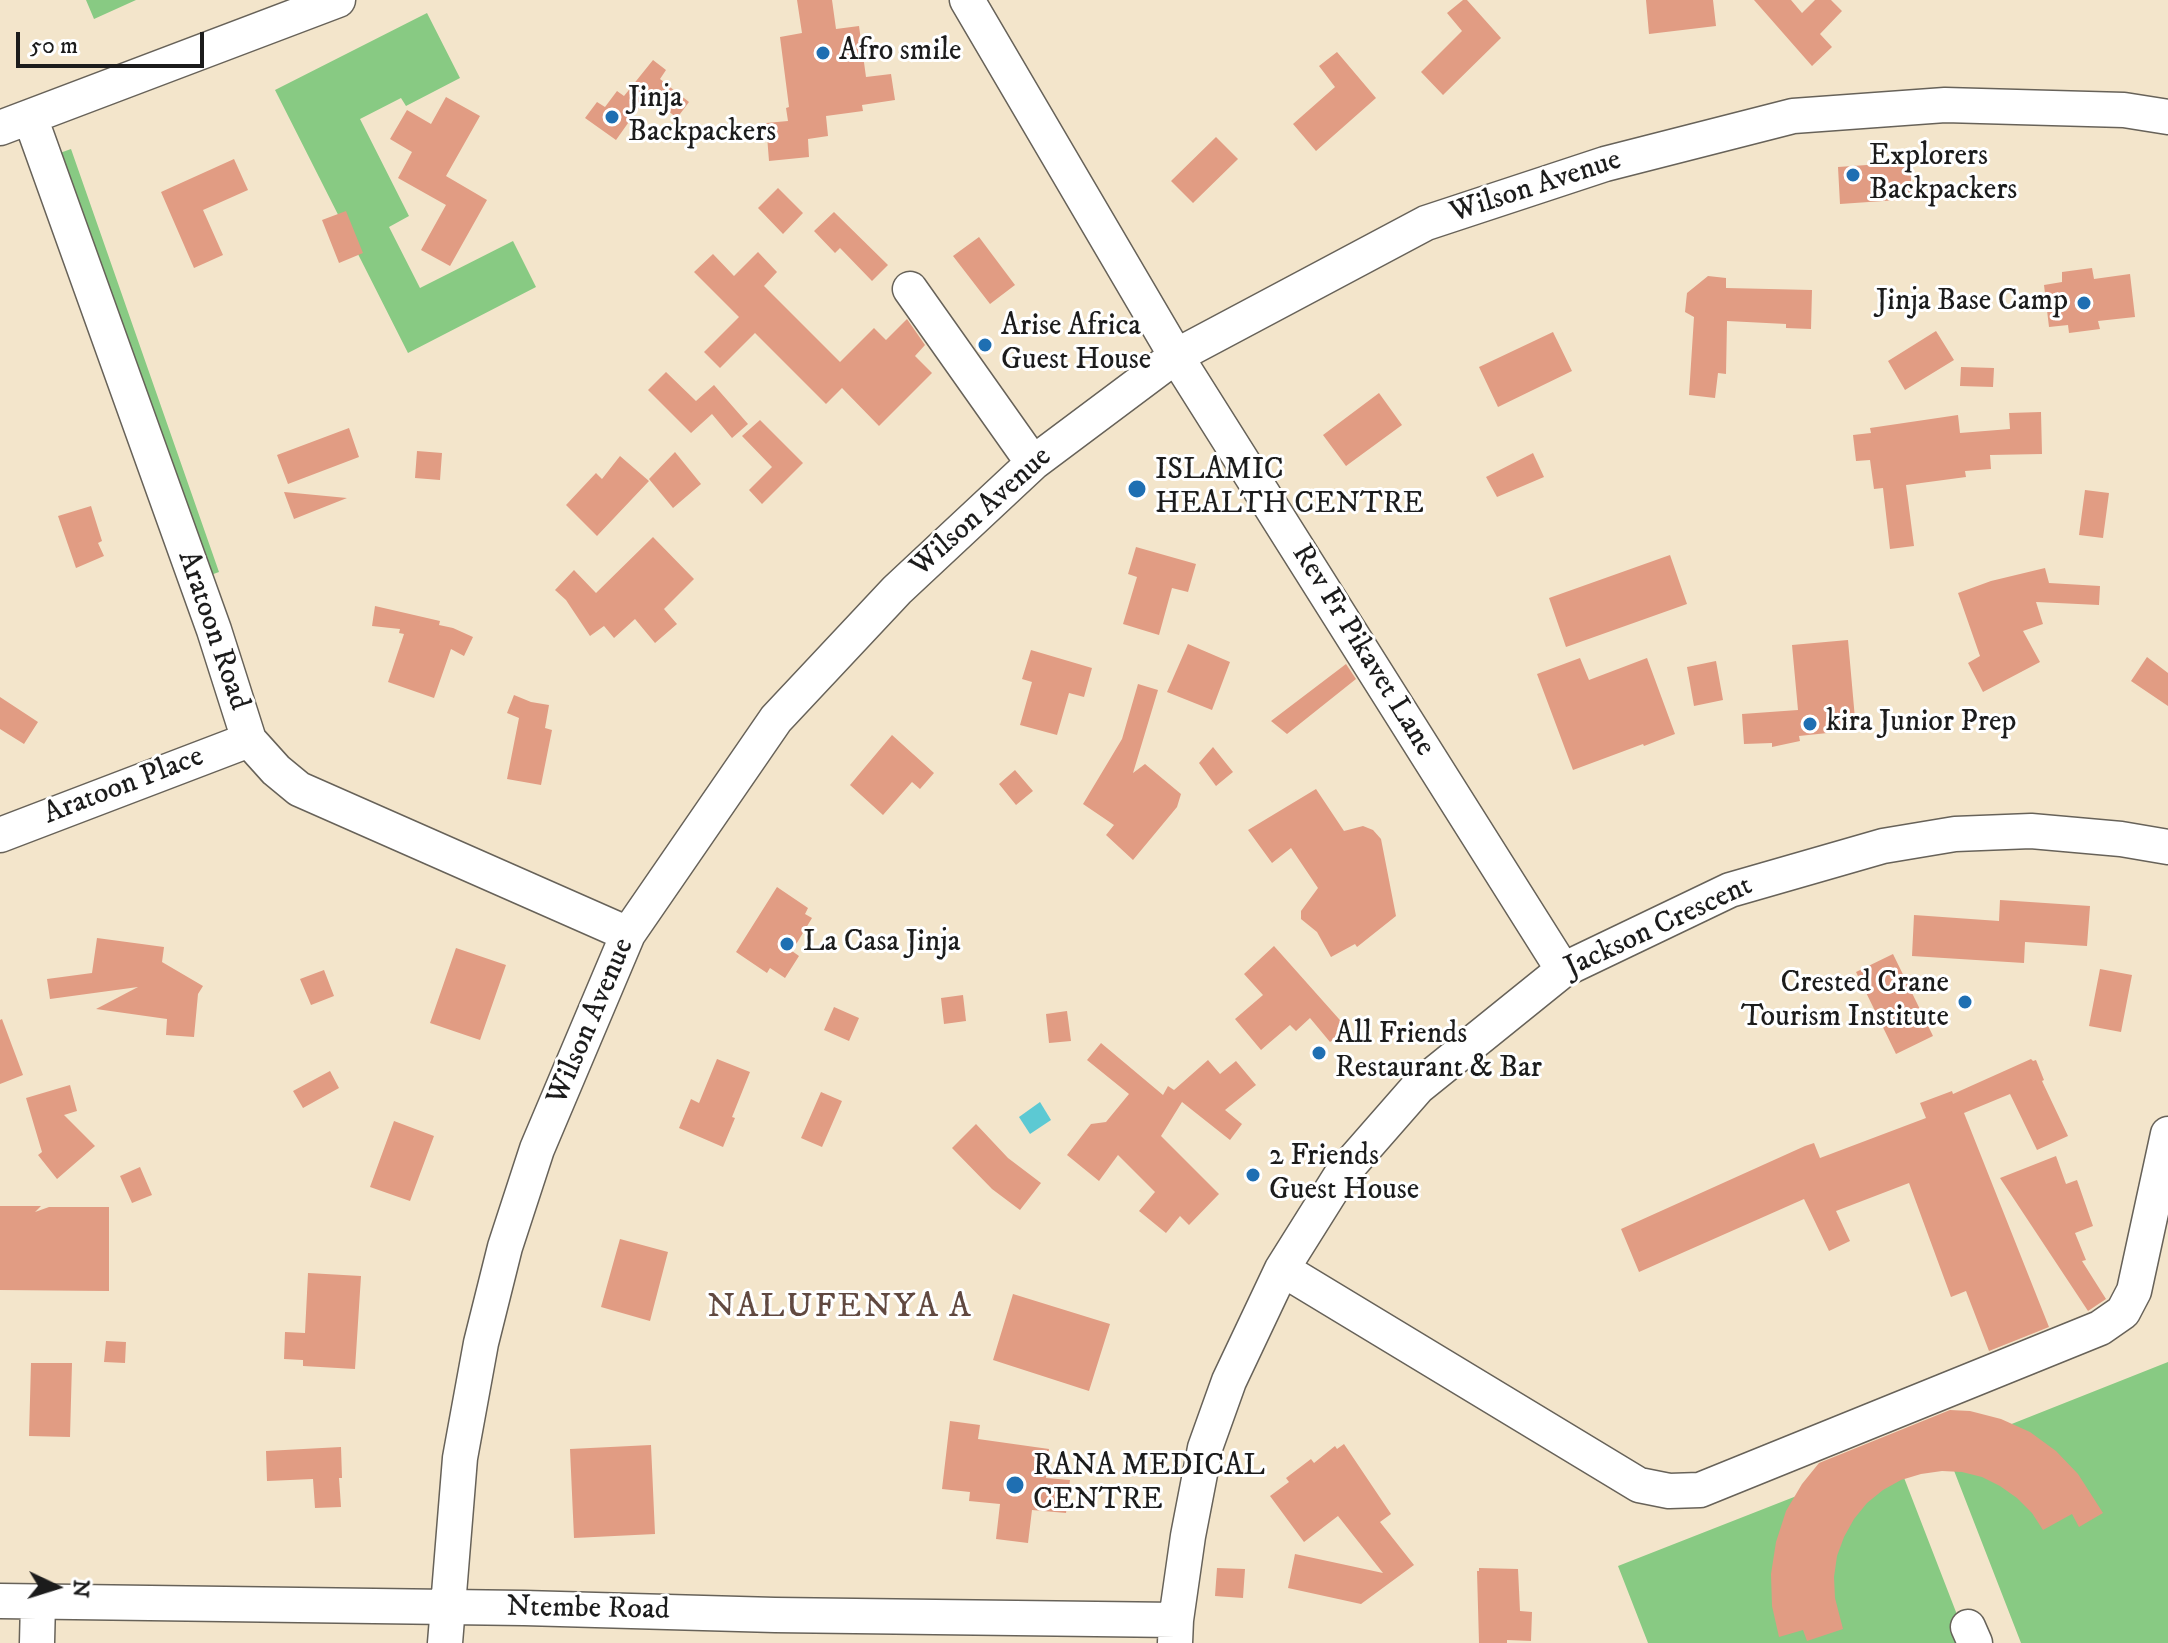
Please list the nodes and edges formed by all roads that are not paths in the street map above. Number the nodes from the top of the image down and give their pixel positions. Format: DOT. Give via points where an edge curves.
graph roads {
  1 [pos="338,0"];
  2 [pos="967,0"];
  3 [pos="282,10"];
  4 [pos="2168,117"];
  5 [pos="15,123"];
  6 [pos="910,289"];
  7 [pos="1176,356"];
  8 [pos="1033,463"];
  9 [pos="249,740"];
  10 [pos="0,835"];
  11 [pos="2168,847"];
  12 [pos="628,934"];
  13 [pos="1563,970"];
  14 [pos="2168,1134"];
  15 [pos="1282,1269"];
  16 [pos="0,1601"];
  17 [pos="38,1602"];
  18 [pos="447,1608"];
  19 [pos="1176,1632"];
  20 [pos="37,1643"];
  21 [pos="445,1643"];
  1 -- 3 [label="street"];
  2 -- 7 [label="street, Rev Fr Pikavet Lane"];
  3 -- 5 [label="street"];
  4 -- 7 [label="street, Wilson Avenue" via="2124,110 1945,105 1793,116 1605,164 1426,223"];
  5 -- 9 [label="street, Aratoon Road" via="214,630"];
  6 -- 8 [label="street"];
  7 -- 8 [label="street, Wilson Avenue"];
  7 -- 13 [label="street, Rev Fr Pikavet Lane"];
  8 -- 12 [label="street, Wilson Avenue" via="897,590 776,719"];
  9 -- 10 [label="street, Aratoon Place"];
  9 -- 12 [label="street, Aratoon Road" via="299,789"];
  11 -- 13 [label="street, Jackson Crescent" via="2031,831 1955,834 1883,846 1730,890"];
  12 -- 18 [label="street, Wilson Avenue" via="537,1149 505,1247 460,1458"];
  13 -- 15 [label="street, Jackson Crescent" via="1418,1087 1341,1175"];
  14 -- 15 [label="street" via="2134,1291 2123,1312 2100,1328 1700,1490 1639,1485"];
  15 -- 19 [label="street, Jackson Crescent" via="1229,1381 1205,1448"];
  16 -- 17 [label="street, Ntembe Road"];
  17 -- 18 [label="street, Ntembe Road"];
  17 -- 20 [label="street"];
  18 -- 19 [label="street, Ntembe Road"];
  18 -- 21 [label="street, Wilson Avenue"];
}
